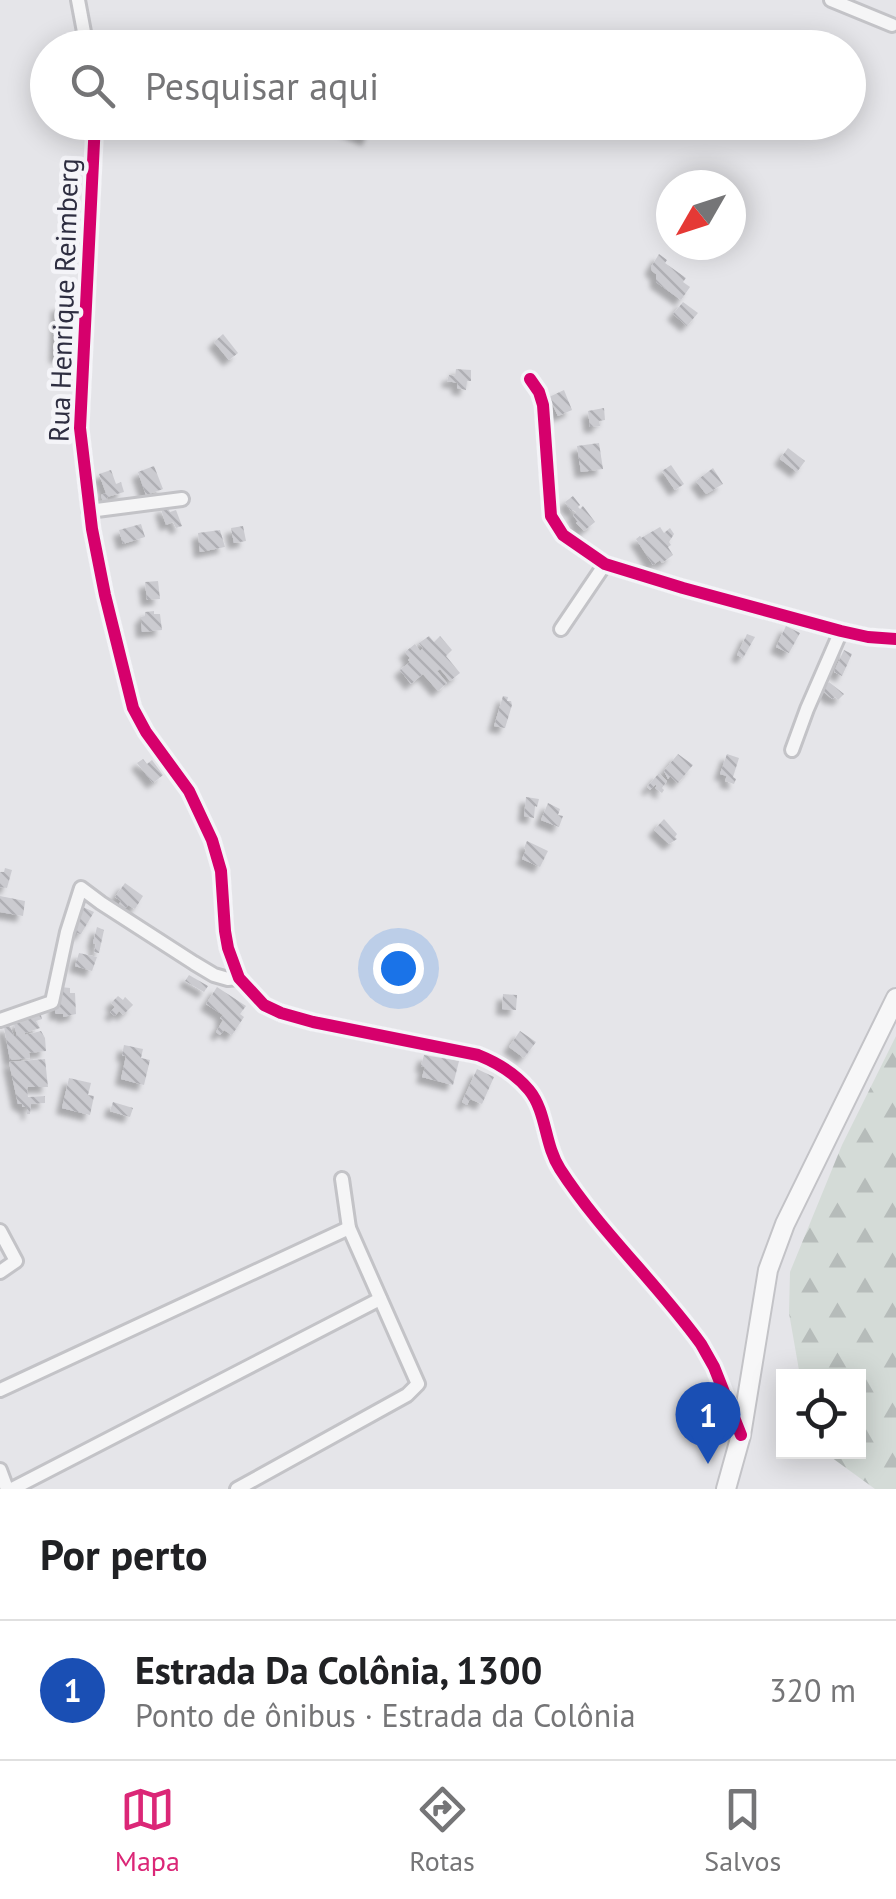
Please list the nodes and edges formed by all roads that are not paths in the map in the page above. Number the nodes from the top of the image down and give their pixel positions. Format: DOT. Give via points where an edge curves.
graph roads {
  1 [pos="78,0"];
  2 [pos="831,0"];
  3 [pos="895,24"];
  4 [pos="84,30"];
  5 [pos="93,140"];
  6 [pos="530,380"];
  7 [pos="182,499"];
  8 [pos="89,511"];
  9 [pos="604,564"];
  10 [pos="560,630"];
  11 [pos="841,631"];
  12 [pos="896,639"];
  13 [pos="792,750"];
  14 [pos="239,978"];
  15 [pos="896,998"];
  16 [pos="0,1020"];
  17 [pos="342,1179"];
  18 [pos="349,1228"];
  19 [pos="0,1231"];
  20 [pos="0,1272"];
  21 [pos="380,1299"];
  22 [pos="0,1390"];
  23 [pos="740,1435"];
  24 [pos="0,1470"];
  25 [pos="10,1489"];
  26 [pos="237,1489"];
  27 [pos="726,1489"];
  1 -- 4 [label="street"];
  2 -- 3 [label="street"];
  5 -- 8 [label="street, Rua Henrique Reimberg" via="80,390"];
  6 -- 9 [label="street" via="545,415 553,522"];
  7 -- 8 [label="street"];
  8 -- 14 [label="street, Rua Henrique Reimberg" via="133,708 189,791 212,840 228,948"];
  9 -- 10 [label="street"];
  9 -- 11 [label="street"];
  11 -- 12 [label="street"];
  11 -- 13 [label="street"];
  14 -- 16 [label="street" via="214,975 82,888 52,1002"];
  14 -- 23 [label="street" via="264,1005 281,1012 478,1055 509,1071 538,1104 560,1170 701,1344"];
  15 -- 23 [label="main road" via="768,1270"];
  17 -- 18 [label="street"];
  18 -- 21 [label="street"];
  18 -- 22 [label="street"];
  19 -- 20 [label="street" via="16,1261"];
  21 -- 25 [label="street"];
  21 -- 26 [label="street" via="418,1384"];
  23 -- 27 [label="main road"];
  24 -- 25 [label="street"];
}
